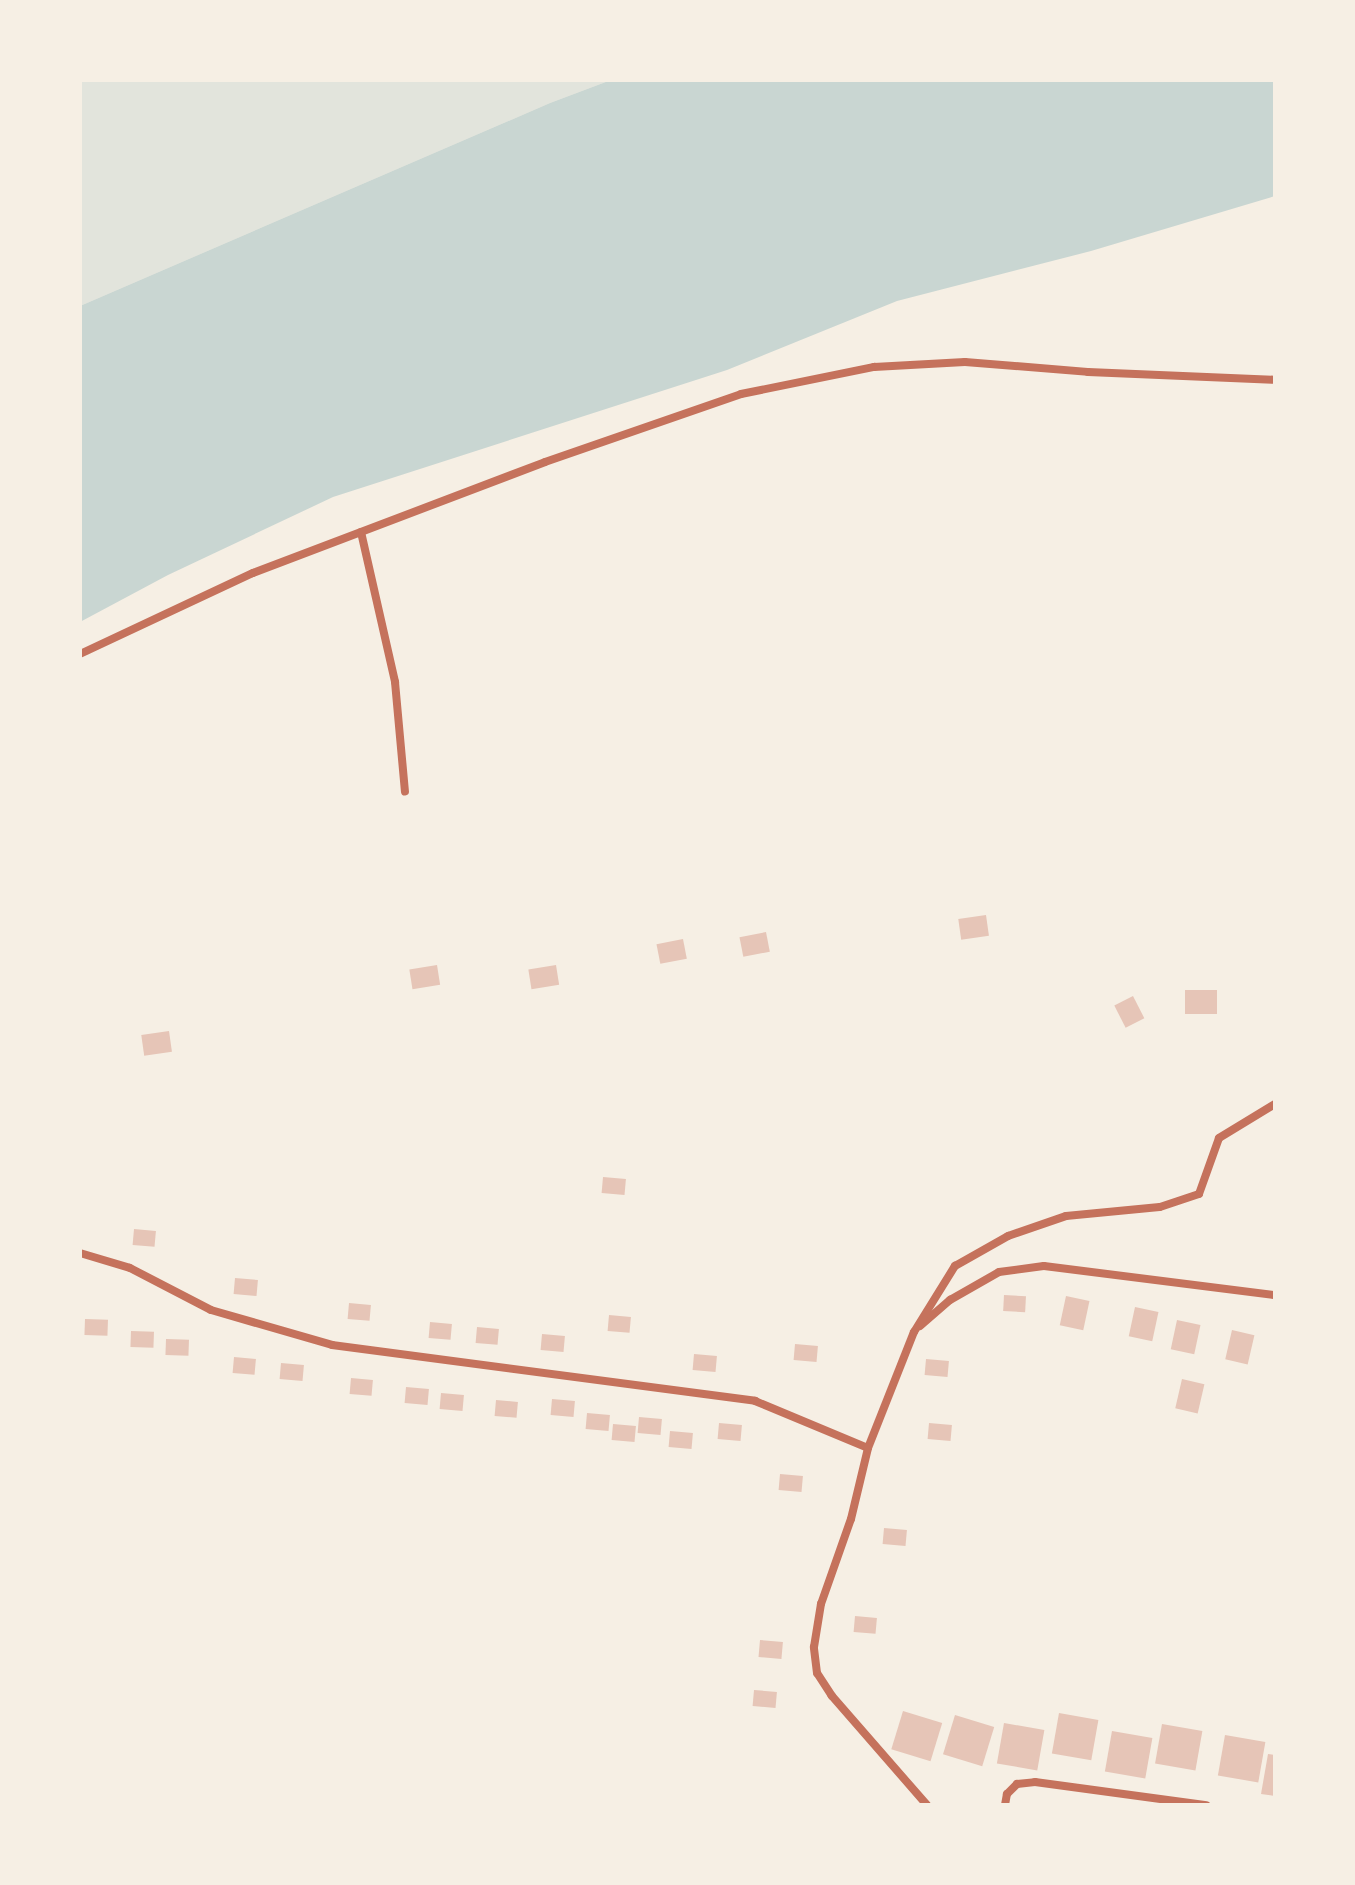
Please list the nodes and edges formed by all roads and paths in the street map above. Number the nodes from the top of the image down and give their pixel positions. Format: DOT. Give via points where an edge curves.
graph roads {
  1 [pos="1275,380"];
  2 [pos="361,532"];
  3 [pos="80,654"];
  4 [pos="405,792"];
  5 [pos="1275,1104"];
  6 [pos="80,1253"];
  7 [pos="1275,1295"];
  8 [pos="914,1332"];
  9 [pos="868,1448"];
  10 [pos="927,1805"];
  11 [pos="1005,1805"];
  12 [pos="1206,1805"];
  1 -- 2 [label="street" via="965,362 874,367 741,394"];
  2 -- 3 [label="street" via="253,573"];
  2 -- 4 [label="street" via="395,682"];
  5 -- 8 [label="street" via="1219,1138 1199,1194 1160,1207 1066,1216 1008,1236 955,1266"];
  6 -- 9 [label="street" via="130,1268 211,1310 332,1345 755,1401"];
  7 -- 8 [label="street" via="1044,1266 999,1272 950,1300"];
  8 -- 9 [label="street"];
  9 -- 10 [label="street" via="851,1519 821,1604 814,1647 817,1673"];
  11 -- 12 [label="street" via="1017,1784 1035,1782"];
}
